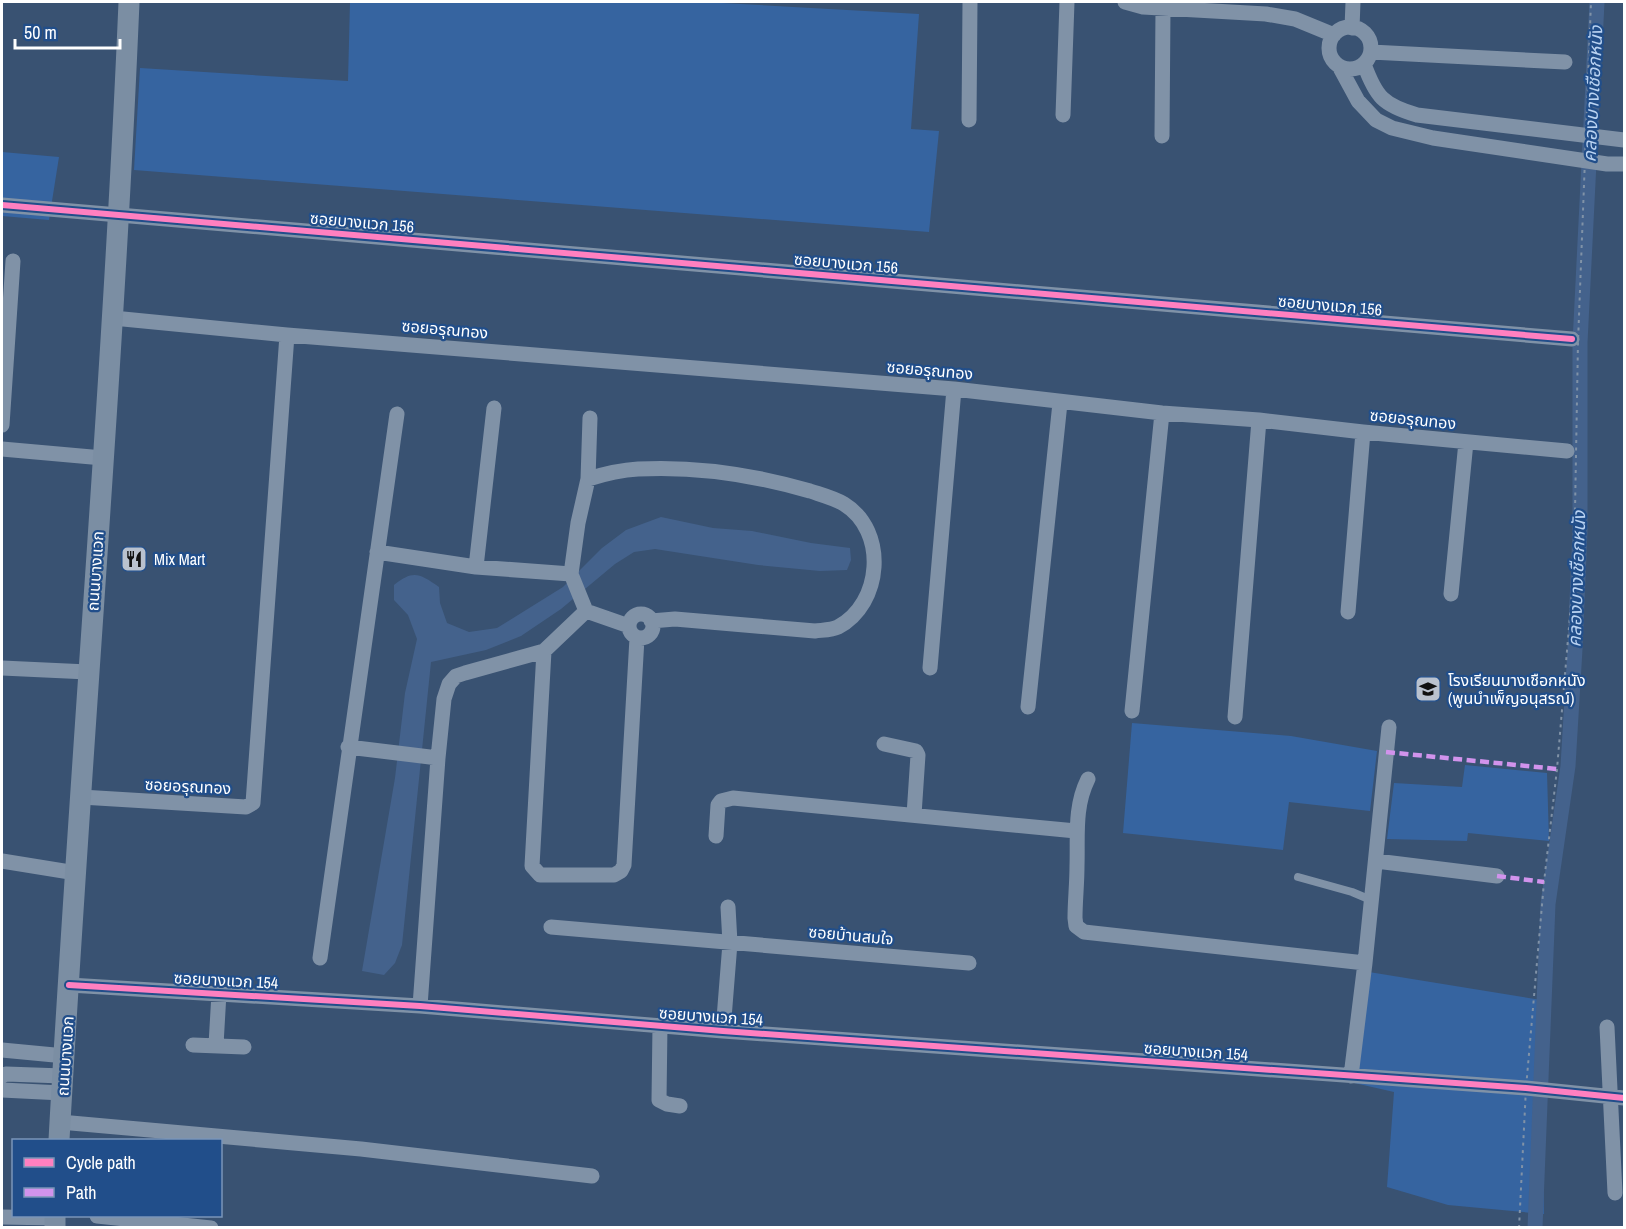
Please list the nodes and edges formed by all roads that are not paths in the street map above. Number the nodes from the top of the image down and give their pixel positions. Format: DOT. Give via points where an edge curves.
graph roads {
  1 [pos="129,2"];
  2 [pos="970,2"];
  3 [pos="1067,2"];
  4 [pos="1125,2"];
  5 [pos="1353,2"];
  6 [pos="1163,8"];
  7 [pos="1352,28"];
  8 [pos="1334,35"];
  9 [pos="1368,58"];
  10 [pos="1565,62"];
  11 [pos="1339,66"];
  12 [pos="1063,115"];
  13 [pos="969,120"];
  14 [pos="1162,136"];
  15 [pos="1624,140"];
  16 [pos="1624,164"];
  17 [pos="2,205"];
  18 [pos="118,216"];
  19 [pos="13,261"];
  20 [pos="113,318"];
  21 [pos="287,335"];
  22 [pos="1572,339"];
  23 [pos="954,389"];
  24 [pos="1060,403"];
  25 [pos="494,408"];
  26 [pos="1162,413"];
  27 [pos="397,414"];
  28 [pos="590,418"];
  29 [pos="1258,420"];
  30 [pos="2,425"];
  31 [pos="1363,432"];
  32 [pos="1466,442"];
  33 [pos="2,450"];
  34 [pos="1567,451"];
  35 [pos="103,458"];
  36 [pos="588,479"];
  37 [pos="377,552"];
  38 [pos="476,567"];
  39 [pos="572,575"];
  40 [pos="1451,594"];
  41 [pos="583,604"];
  42 [pos="1348,612"];
  43 [pos="633,632"];
  44 [pos="544,651"];
  45 [pos="2,668"];
  46 [pos="930,668"];
  47 [pos="88,672"];
  48 [pos="1028,707"];
  49 [pos="1132,711"];
  50 [pos="1235,717"];
  51 [pos="1389,727"];
  52 [pos="884,744"];
  53 [pos="348,747"];
  54 [pos="431,758"];
  55 [pos="1088,779"];
  56 [pos="81,797"];
  57 [pos="914,815"];
  58 [pos="1076,831"];
  59 [pos="716,836"];
  60 [pos="2,861"];
  61 [pos="1376,861"];
  62 [pos="76,873"];
  63 [pos="1497,876"];
  64 [pos="1298,877"];
  65 [pos="1372,901"];
  66 [pos="728,907"];
  67 [pos="551,927"];
  68 [pos="730,943"];
  69 [pos="320,958"];
  70 [pos="969,963"];
  71 [pos="1365,963"];
  72 [pos="69,985"];
  73 [pos="219,993"];
  74 [pos="420,1006"];
  75 [pos="660,1025"];
  76 [pos="1607,1027"];
  77 [pos="723,1031"];
  78 [pos="192,1045"];
  79 [pos="216,1045"];
  80 [pos="244,1047"];
  81 [pos="2,1050"];
  82 [pos="64,1075"];
  83 [pos="2,1076"];
  84 [pos="1351,1076"];
  85 [pos="2,1090"];
  86 [pos="1617,1098"];
  87 [pos="680,1106"];
  88 [pos="60,1131"];
  89 [pos="194,1139"];
  90 [pos="222,1141"];
  91 [pos="592,1176"];
  92 [pos="1615,1193"];
  93 [pos="2,1217"];
  94 [pos="116,1217"];
  95 [pos="55,1220"];
  96 [pos="211,1227"];
  1 -- 18 [label="main road, ถนนบางแวก"];
  2 -- 13 [label="street"];
  3 -- 12 [label="street"];
  4 -- 6 [label="street"];
  5 -- 7 [label="street"];
  6 -- 8 [label="street" via="1276,15"];
  6 -- 14 [label="street"];
  7 -- 8 [label="street"];
  7 -- 9 [label="street" via="1369,39"];
  8 -- 11 [label="street" via="1331,55"];
  9 -- 10 [label="street"];
  9 -- 11 [label="street" via="1352,69"];
  9 -- 15 [label="street" via="1370,80 1381,99 1396,109 1417,115"];
  11 -- 16 [label="street" via="1358,101 1376,120 1392,128 1433,138"];
  17 -- 18 [label="street, ซอยบางแวก 156"];
  18 -- 20 [label="main road, ถนนบางแวก"];
  18 -- 22 [label="street, ซอยบางแวก 156"];
  19 -- 30 [label="street"];
  20 -- 21 [label="street, ซอยอรุณทอง"];
  20 -- 35 [label="main road, ถนนบางแวก"];
  21 -- 23 [label="street, ซอยอรุณทอง"];
  21 -- 56 [label="street, ซอยอรุณทอง" via="253,803 246,807"];
  23 -- 24 [label="street, ซอยอรุณทอง"];
  23 -- 46 [label="street"];
  24 -- 26 [label="street, ซอยอรุณทอง"];
  24 -- 48 [label="street"];
  25 -- 38 [label="street"];
  26 -- 29 [label="street, ซอยอรุณทอง"];
  26 -- 49 [label="street"];
  27 -- 37 [label="street"];
  28 -- 36 [label="street"];
  29 -- 31 [label="street, ซอยอรุณทอง"];
  29 -- 50 [label="street"];
  31 -- 32 [label="street, ซอยอรุณทอง"];
  31 -- 42 [label="street"];
  32 -- 34 [label="street, ซอยอรุณทอง"];
  32 -- 40 [label="street"];
  33 -- 35 [label="street"];
  35 -- 47 [label="main road, ถนนบางแวก"];
  36 -- 39 [label="street"];
  36 -- 43 [label="street" via="637,469 669,469 784,483 844,504 870,533 874,549 872,583 860,609 836,628 815,631 675,619 651,621 637,615 631,619"];
  37 -- 38 [label="street"];
  37 -- 53 [label="street"];
  38 -- 39 [label="street"];
  39 -- 41 [label="street"];
  41 -- 43 [label="street"];
  41 -- 44 [label="street"];
  43 -- 44 [label="street" via="624,865 614,875 540,875 532,866"];
  44 -- 54 [label="street" via="456,676 444,699"];
  45 -- 47 [label="street"];
  47 -- 56 [label="main road, ถนนบางแวก"];
  51 -- 61 [label="street"];
  52 -- 57 [label="street" via="916,751 918,755"];
  53 -- 54 [label="street"];
  53 -- 69 [label="street"];
  54 -- 74 [label="street"];
  55 -- 58 [label="street" via="1082,791"];
  56 -- 62 [label="main road, ถนนบางแวก"];
  57 -- 58 [label="street"];
  57 -- 59 [label="street" via="733,798 718,805"];
  58 -- 71 [label="street" via="1075,918 1076,926 1084,932"];
  60 -- 62 [label="street"];
  61 -- 63 [label="street"];
  61 -- 65 [label="street"];
  62 -- 72 [label="main road, ถนนบางแวก"];
  64 -- 65 [label="lane"];
  65 -- 71 [label="street"];
  66 -- 68 [label="street"];
  67 -- 68 [label="street, ซอยบ้านสมใจ"];
  68 -- 70 [label="street, ซอยบ้านสมใจ"];
  68 -- 77 [label="street"];
  71 -- 84 [label="street"];
  72 -- 73 [label="street, ซอยบางแวก 154"];
  72 -- 82 [label="main road, ถนนบางแวก"];
  73 -- 74 [label="street, ซอยบางแวก 154"];
  73 -- 79 [label="street"];
  74 -- 75 [label="street, ซอยบางแวก 154"];
  75 -- 77 [label="street, ซอยบางแวก 154"];
  75 -- 87 [label="street" via="659,1100"];
  76 -- 86 [label="street"];
  77 -- 84 [label="street, ซอยบางแวก 154"];
  78 -- 79 [label="street"];
  79 -- 80 [label="street"];
  81 -- 82 [label="street"];
  82 -- 83 [label="street"];
  82 -- 85 [label="street"];
  82 -- 88 [label="main road, ถนนบางแวก"];
  84 -- 86 [label="street, ซอยบางแวก 154"];
  86 -- 92 [label="street"];
  88 -- 89 [label="street"];
  90 -- 91 [label="street" via="362,1149"];
  93 -- 95 [label="street"];
  94 -- 96 [label="street"];
}
